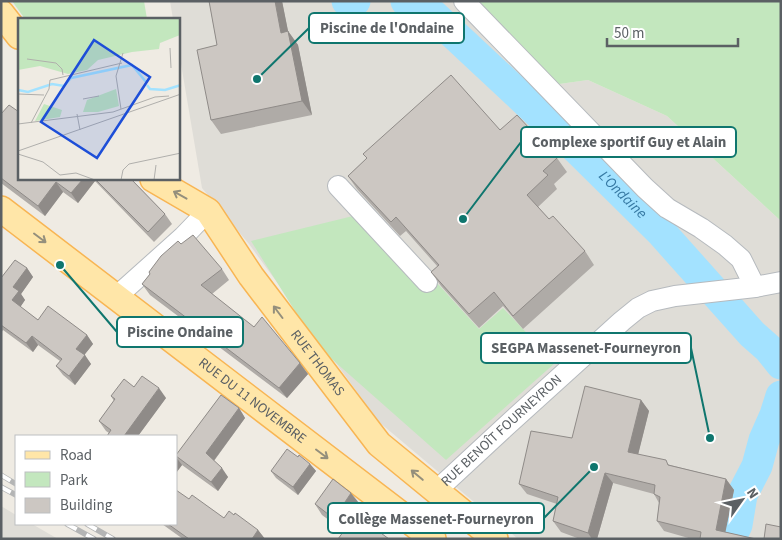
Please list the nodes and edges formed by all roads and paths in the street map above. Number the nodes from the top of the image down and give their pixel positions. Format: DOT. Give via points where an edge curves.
graph roads {
  1 [pos="464,1"];
  2 [pos="1,13"];
  3 [pos="18,35"];
  4 [pos="154,180"];
  5 [pos="338,186"];
  6 [pos="1,209"];
  7 [pos="208,211"];
  8 [pos="427,282"];
  9 [pos="781,282"];
  10 [pos="746,288"];
  11 [pos="116,297"];
  12 [pos="436,491"];
  13 [pos="433,539"];
  14 [pos="495,539"];
  1 -- 10 [label="street" via="645,188 667,208 701,228 741,259"];
  2 -- 3 [label="main road"];
  7 -- 4 [label="main road, RUE THOMAS, one-way"];
  5 -- 8 [label="street"];
  6 -- 11 [label="main road, RUE DU 11 NOVEMBRE, one-way"];
  7 -- 11 [label="street"];
  12 -- 7 [label="main road, RUE THOMAS, one-way" via="379,444 251,276"];
  9 -- 10 [label="street, RUE BENOÎT FOURNEYRON"];
  10 -- 12 [label="street, RUE BENOÎT FOURNEYRON" via="652,301 638,308"];
  11 -- 13 [label="main road, RUE DU 11 NOVEMBRE, one-way"];
  12 -- 14 [label="main road, RUE THOMAS"];
}
